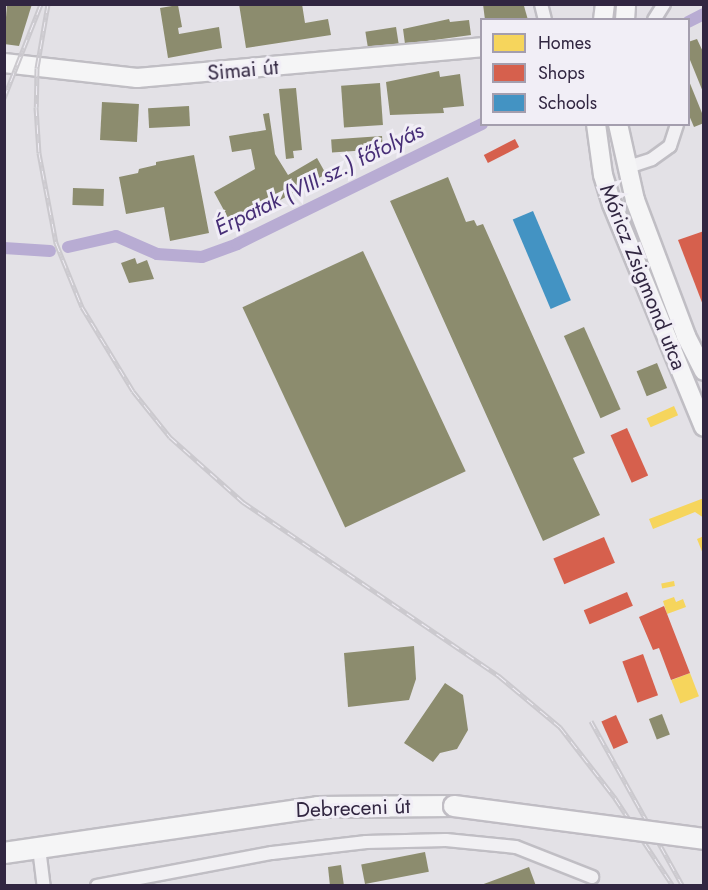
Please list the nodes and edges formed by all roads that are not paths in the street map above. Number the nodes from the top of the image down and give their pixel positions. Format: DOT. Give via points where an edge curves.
graph roads {
  1 [pos="664,4"];
  2 [pos="655,18"];
  3 [pos="480,47"];
  4 [pos="4,63"];
  5 [pos="596,126"];
  6 [pos="618,126"];
  7 [pos="676,126"];
  8 [pos="625,168"];
  9 [pos="704,371"];
  10 [pos="704,426"];
  11 [pos="704,839"];
  12 [pos="39,848"];
  13 [pos="4,853"];
  14 [pos="592,877"];
  15 [pos="44,885"];
  16 [pos="97,885"];
  1 -- 2 [label="street"];
  3 -- 4 [label="main road, Simai út" via="137,78"];
  5 -- 10 [label="main road, Móricz Zsigmond utca" via="603,175 612,204"];
  6 -- 8 [label="main road, Móricz Zsigmond utca"];
  7 -- 8 [label="street" via="670,146 652,159"];
  8 -- 9 [label="main road, Móricz Zsigmond utca" via="686,336"];
  11 -- 12 [label="main road, Debreceni út, bridge" via="454,806 318,807"];
  12 -- 13 [label="main road, Debreceni út"];
  12 -- 15 [label="street"];
  14 -- 16 [label="street" via="516,847 446,840 366,842 272,854"];
}
